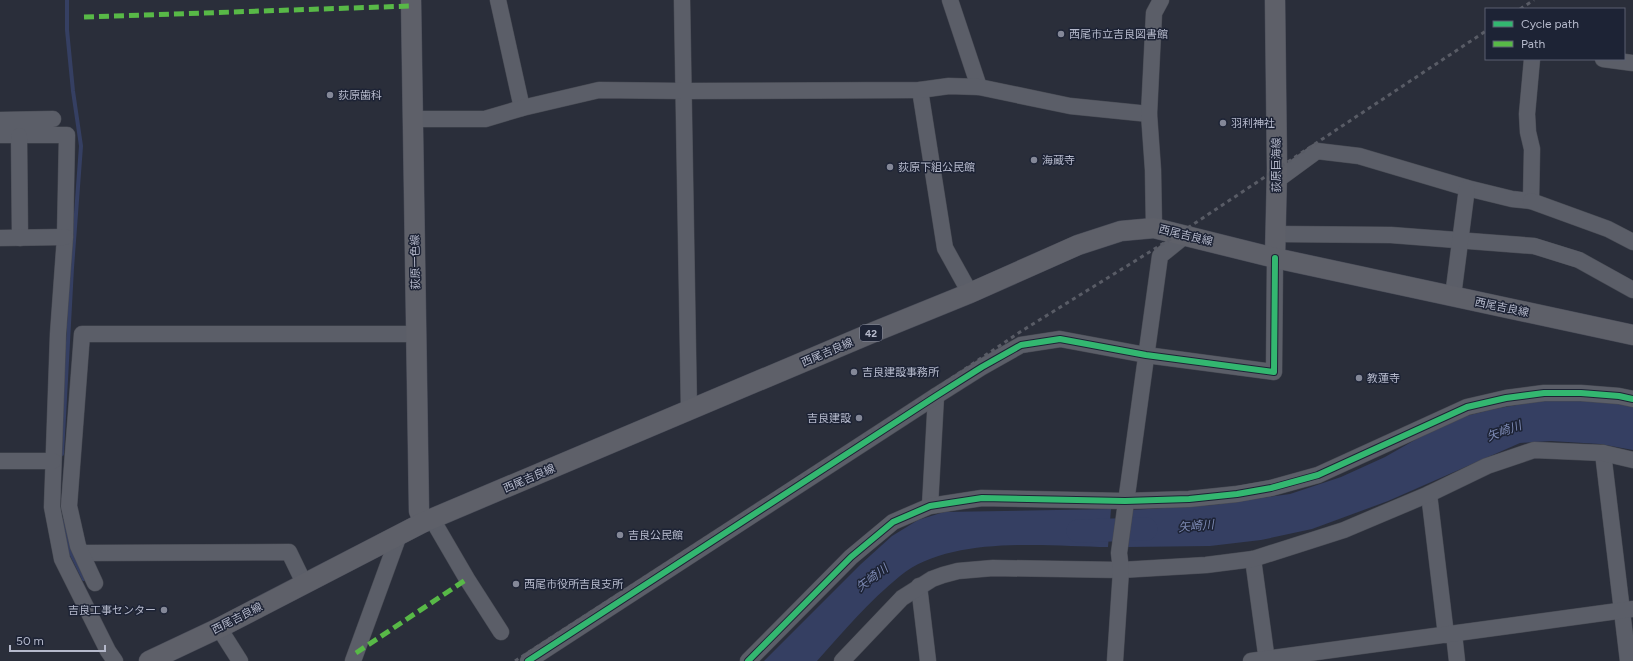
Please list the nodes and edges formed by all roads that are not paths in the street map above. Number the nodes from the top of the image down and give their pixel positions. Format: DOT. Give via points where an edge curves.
graph roads {
  1 [pos="411,0"];
  2 [pos="498,0"];
  3 [pos="682,0"];
  4 [pos="950,0"];
  5 [pos="1161,0"];
  6 [pos="1275,0"];
  7 [pos="1532,60"];
  8 [pos="1610,60"];
  9 [pos="1633,63"];
  10 [pos="979,87"];
  11 [pos="920,90"];
  12 [pos="684,91"];
  13 [pos="522,108"];
  14 [pos="1149,114"];
  15 [pos="53,119"];
  16 [pos="413,119"];
  17 [pos="0,120"];
  18 [pos="0,135"];
  19 [pos="20,136"];
  20 [pos="1276,181"];
  21 [pos="1467,188"];
  22 [pos="1531,201"];
  23 [pos="1154,228"];
  24 [pos="1275,234"];
  25 [pos="1186,235"];
  26 [pos="0,238"];
  27 [pos="20,238"];
  28 [pos="65,238"];
  29 [pos="1459,240"];
  30 [pos="1633,242"];
  31 [pos="1275,258"];
  32 [pos="1633,290"];
  33 [pos="970,293"];
  34 [pos="1453,296"];
  35 [pos="416,334"];
  36 [pos="1633,335"];
  37 [pos="1146,355"];
  38 [pos="936,396"];
  39 [pos="1633,399"];
  40 [pos="689,411"];
  41 [pos="1603,452"];
  42 [pos="1633,460"];
  43 [pos="0,461"];
  44 [pos="53,461"];
  45 [pos="1429,494"];
  46 [pos="930,506"];
  47 [pos="1124,506"];
  48 [pos="428,521"];
  49 [pos="400,535"];
  50 [pos="82,553"];
  51 [pos="1253,559"];
  52 [pos="1121,570"];
  53 [pos="95,583"];
  54 [pos="304,583"];
  55 [pos="919,586"];
  56 [pos="1628,610"];
  57 [pos="219,628"];
  58 [pos="502,632"];
  59 [pos="1450,634"];
  60 [pos="1267,660"];
  61 [pos="115,661"];
  62 [pos="149,661"];
  63 [pos="240,661"];
  64 [pos="353,661"];
  65 [pos="528,661"];
  66 [pos="748,661"];
  67 [pos="842,661"];
  68 [pos="928,661"];
  69 [pos="1114,661"];
  70 [pos="1251,661"];
  71 [pos="1457,661"];
  72 [pos="1628,661"];
  1 -- 16 [label="main road, 荻原一色線"];
  2 -- 13 [label="street"];
  3 -- 12 [label="street"];
  4 -- 10 [label="street"];
  5 -- 14 [label="street" via="1154,12"];
  6 -- 20 [label="main road, 荻原巨海線"];
  7 -- 22 [label="street" via="1527,114 1532,149"];
  8 -- 9 [label="street"];
  10 -- 11 [label="street" via="949,86"];
  10 -- 14 [label="street" via="1070,106"];
  11 -- 12 [label="street"];
  11 -- 33 [label="street" via="945,248"];
  12 -- 13 [label="street" via="599,90"];
  12 -- 40 [label="street"];
  13 -- 16 [label="street" via="485,119"];
  14 -- 23 [label="street"];
  15 -- 17 [label="street"];
  16 -- 35 [label="main road, 荻原一色線"];
  18 -- 19 [label="street"];
  19 -- 27 [label="street"];
  19 -- 28 [label="street" via="67,135"];
  20 -- 21 [label="street" via="1317,151 1359,156"];
  20 -- 24 [label="main road, 荻原巨海線"];
  21 -- 22 [label="street"];
  21 -- 29 [label="street"];
  22 -- 30 [label="street" via="1608,229"];
  23 -- 25 [label="main road, 西尾吉良線 / 42"];
  23 -- 33 [label="main road, 西尾吉良線 / 42" via="1121,231 1078,245"];
  24 -- 29 [label="street" via="1391,235"];
  24 -- 31 [label="main road, 荻原巨海線"];
  25 -- 31 [label="main road, 西尾吉良線 / 42"];
  25 -- 37 [label="street" via="1160,256"];
  26 -- 27 [label="street"];
  27 -- 28 [label="street"];
  28 -- 44 [label="street"];
  29 -- 32 [label="street" via="1534,246 1579,260"];
  29 -- 34 [label="street"];
  31 -- 34 [label="main road, 西尾吉良線 / 42"];
  31 -- 37 [label="street" via="1274,372"];
  33 -- 40 [label="main road, 西尾吉良線 / 42"];
  34 -- 36 [label="main road, 西尾吉良線 / 42"];
  35 -- 48 [label="main road, 荻原一色線" via="419,511"];
  35 -- 50 [label="street" via="82,334 69,506"];
  37 -- 38 [label="street" via="1060,338 1036,342 1021,345"];
  37 -- 47 [label="street"];
  38 -- 46 [label="street"];
  38 -- 65 [label="street"];
  39 -- 47 [label="street" via="1581,393 1544,393 1506,398 1467,407 1318,475 1237,494"];
  40 -- 48 [label="main road, 西尾吉良線 / 42"];
  41 -- 42 [label="street"];
  41 -- 45 [label="street" via="1534,450 1487,466"];
  41 -- 56 [label="street"];
  43 -- 44 [label="street"];
  44 -- 61 [label="street" via="52,507 62,559 108,652"];
  45 -- 51 [label="street" via="1344,530"];
  45 -- 59 [label="street"];
  46 -- 47 [label="street" via="982,498"];
  46 -- 66 [label="street" via="893,522 851,557"];
  47 -- 52 [label="street" via="1119,553"];
  48 -- 49 [label="main road, 西尾吉良線 / 42"];
  48 -- 58 [label="street"];
  49 -- 54 [label="main road, 西尾吉良線 / 42"];
  49 -- 64 [label="street"];
  50 -- 53 [label="street"];
  50 -- 54 [label="street" via="289,552"];
  51 -- 52 [label="street" via="1206,566"];
  51 -- 60 [label="street"];
  52 -- 55 [label="street" via="993,568 958,571"];
  52 -- 69 [label="street"];
  54 -- 57 [label="main road, 西尾吉良線 / 42"];
  55 -- 67 [label="street" via="902,598"];
  55 -- 68 [label="street"];
  56 -- 59 [label="street"];
  56 -- 72 [label="street"];
  57 -- 62 [label="main road, 西尾吉良線 / 42"];
  57 -- 63 [label="street"];
  59 -- 60 [label="street"];
  59 -- 71 [label="street"];
  60 -- 70 [label="street"];
}
